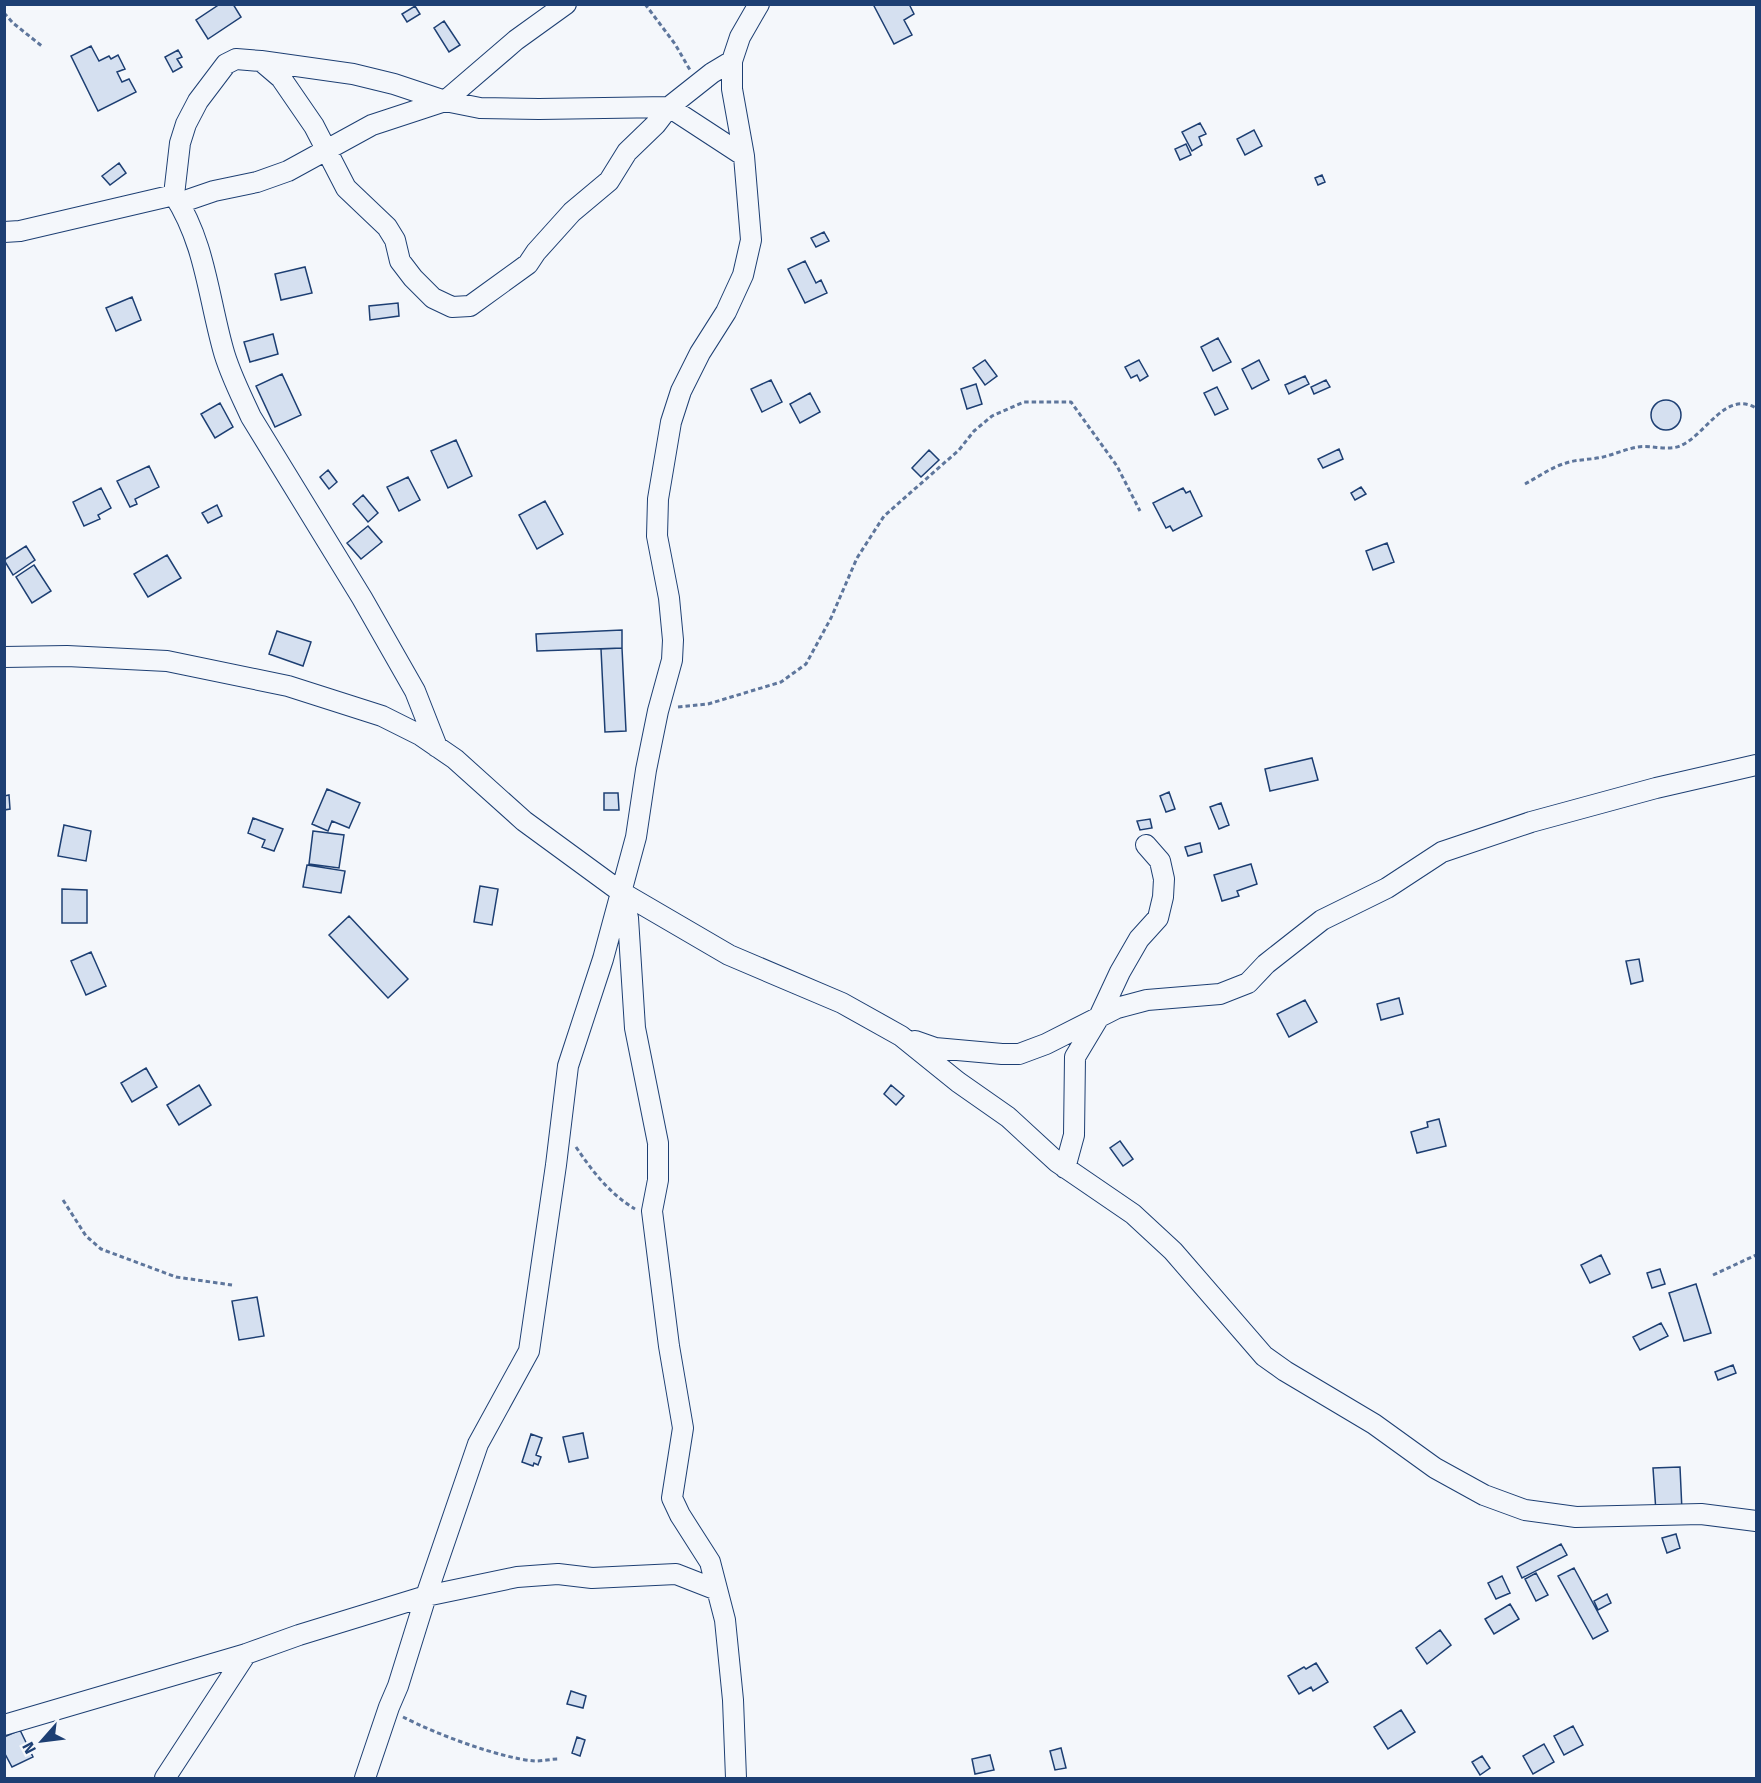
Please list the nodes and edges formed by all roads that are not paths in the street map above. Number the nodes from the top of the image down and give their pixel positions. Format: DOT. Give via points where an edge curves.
graph roads {
  1 [pos="566,4"];
  2 [pos="759,4"];
  3 [pos="261,61"];
  4 [pos="732,61"];
  5 [pos="445,101"];
  6 [pos="669,107"];
  7 [pos="326,151"];
  8 [pos="744,156"];
  9 [pos="176,199"];
  10 [pos="4,232"];
  11 [pos="4,657"];
  12 [pos="437,747"];
  13 [pos="1756,765"];
  14 [pos="1146,844"];
  15 [pos="621,892"];
  16 [pos="1100,1017"];
  17 [pos="901,1036"];
  18 [pos="1065,1168"];
  19 [pos="1756,1521"];
  20 [pos="717,1590"];
  21 [pos="426,1596"];
  22 [pos="246,1654"];
  23 [pos="4,1725"];
  24 [pos="165,1779"];
  25 [pos="365,1779"];
  26 [pos="736,1779"];
  1 -- 5 [label="street" via="516,40"];
  2 -- 4 [label="street" via="740,37"];
  3 -- 5 [label="street" via="353,74"];
  3 -- 7 [label="street" via="281,78"];
  3 -- 9 [label="street" via="236,59 226,64 198,102 180,143"];
  4 -- 6 [label="street"];
  4 -- 8 [label="street" via="732,89"];
  5 -- 6 [label="street" via="480,108"];
  5 -- 7 [label="street" via="372,125"];
  6 -- 7 [label="street" via="627,152 609,181 572,213 528,264 470,306 452,307 433,298 413,278 400,261 387,227 346,188"];
  6 -- 8 [label="street"];
  7 -- 9 [label="street" via="277,175"];
  8 -- 15 [label="street" via="751,240 743,275 681,391 660,487 657,536 669,598 672,660"];
  9 -- 10 [label="street"];
  9 -- 12 [label="street" via="202,256 223,350 237,388 415,691"];
  11 -- 12 [label="street" via="167,661 288,686 382,716"];
  12 -- 15 [label="street" via="524,821"];
  13 -- 16 [label="street" via="1543,819 1442,852 1387,888 1322,920 1248,983 1220,994 1147,1000"];
  14 -- 16 [label="street" via="1160,861 1164,879 1158,918 1139,939"];
  15 -- 17 [label="street" via="729,955 842,1003"];
  15 -- 20 [label="street" via="628,918 635,1028 658,1143 652,1218 683,1428 672,1498 710,1562"];
  15 -- 21 [label="street" via="568,1066 529,1351 478,1444"];
  16 -- 17 [label="street" via="1019,1054 935,1048"];
  16 -- 18 [label="street" via="1075,1057 1074,1134"];
  17 -- 18 [label="street" via="1008,1117"];
  18 -- 19 [label="street" via="1133,1214 1173,1251 1264,1356 1484,1496 1525,1510 1576,1516 1701,1514"];
  20 -- 21 [label="street" via="676,1574 592,1578 558,1574 517,1576"];
  20 -- 26 [label="street" via="725,1620 734,1700"];
  21 -- 22 [label="street"];
  21 -- 25 [label="street"];
  22 -- 23 [label="street"];
  22 -- 24 [label="street"];
}
